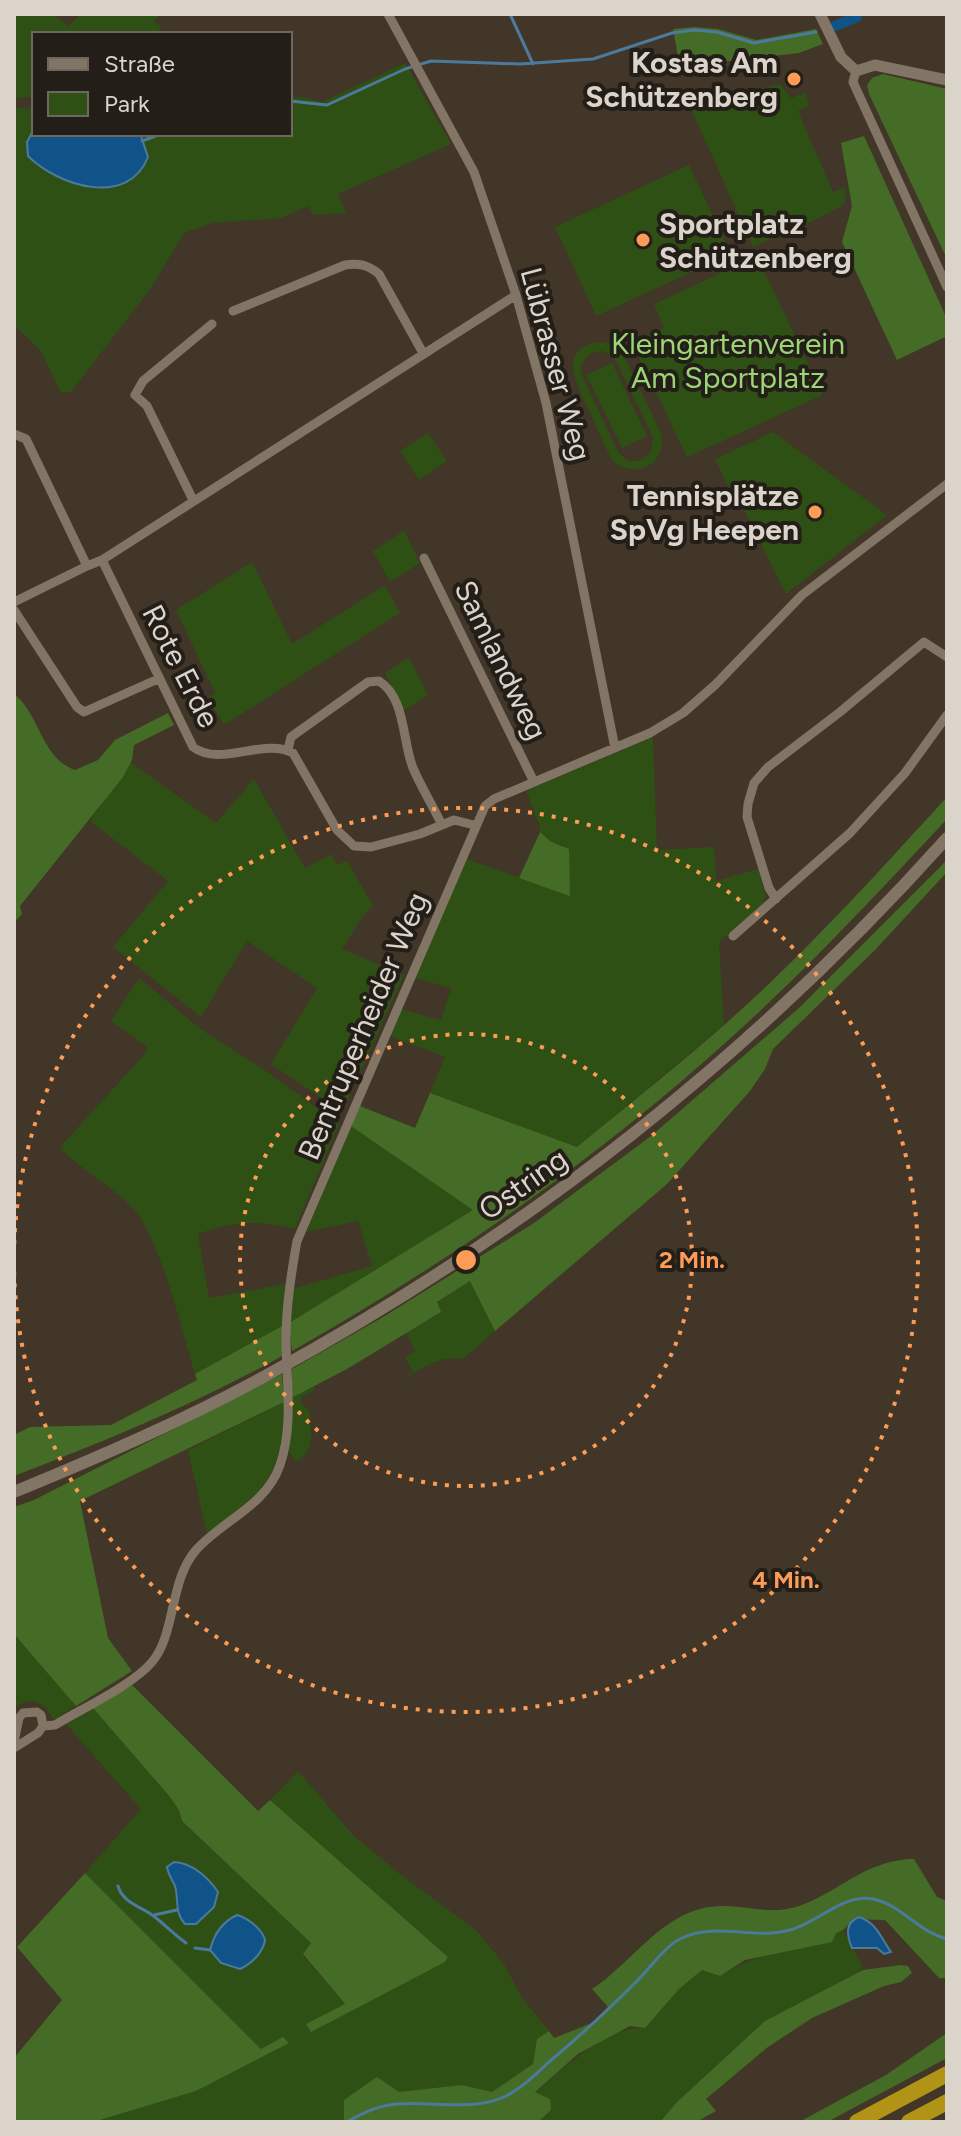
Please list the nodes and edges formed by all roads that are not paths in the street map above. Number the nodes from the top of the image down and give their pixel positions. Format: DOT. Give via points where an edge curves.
graph roads {
  1 [pos="388,14"];
  2 [pos="820,14"];
  3 [pos="856,71"];
  4 [pos="947,80"];
  5 [pos="947,287"];
  6 [pos="516,295"];
  7 [pos="233,311"];
  8 [pos="212,324"];
  9 [pos="423,353"];
  10 [pos="16,434"];
  11 [pos="947,484"];
  12 [pos="193,500"];
  13 [pos="424,558"];
  14 [pos="102,560"];
  15 [pos="87,566"];
  16 [pos="14,602"];
  17 [pos="14,610"];
  18 [pos="947,657"];
  19 [pos="158,679"];
  20 [pos="947,715"];
  21 [pos="615,748"];
  22 [pos="288,750"];
  23 [pos="534,782"];
  24 [pos="442,825"];
  25 [pos="474,825"];
  26 [pos="947,838"];
  27 [pos="776,899"];
  28 [pos="733,936"];
  29 [pos="14,1492"];
  30 [pos="43,1726"];
  31 [pos="14,1745"];
  32 [pos="947,2074"];
  33 [pos="947,2102"];
  34 [pos="857,2122"];
  35 [pos="909,2122"];
  1 -- 6 [label="street, Lübrasser Weg" via="474,172"];
  2 -- 3 [label="street" via="841,57"];
  3 -- 4 [label="street" via="875,65"];
  3 -- 5 [label="street" via="853,82"];
  6 -- 9 [label="street"];
  6 -- 21 [label="street, Lübrasser Weg" via="546,403"];
  7 -- 9 [label="street" via="345,265 362,265 379,274"];
  8 -- 12 [label="street" via="143,381 135,395 147,406"];
  9 -- 12 [label="street"];
  10 -- 15 [label="street" via="26,439"];
  11 -- 21 [label="street, Bentruperheider Weg" via="796,600 688,709"];
  12 -- 14 [label="street"];
  13 -- 23 [label="street, Samlandweg"];
  14 -- 15 [label="street"];
  14 -- 19 [label="street, Rote Erde"];
  15 -- 16 [label="street"];
  17 -- 19 [label="street" via="84,712"];
  18 -- 27 [label="street" via="924,642 754,783 747,817"];
  19 -- 22 [label="street, Rote Erde" via="188,741 200,752"];
  20 -- 27 [label="street" via="881,801"];
  21 -- 23 [label="street, Bentruperheider Weg"];
  22 -- 24 [label="street" via="341,836 354,846 371,847"];
  22 -- 24 [label="street" via="291,737 368,682 379,681 403,720 413,767"];
  23 -- 25 [label="street, Bentruperheider Weg" via="489,802"];
  24 -- 25 [label="street" via="459,820"];
  25 -- 30 [label="street, Bentruperheider Weg" via="297,1241 288,1291 285,1440 271,1485 185,1566 152,1662 55,1725"];
  26 -- 29 [label="main road, Ostring" via="831,961 720,1064 514,1223 264,1377"];
  27 -- 28 [label="street"];
  30 -- 31 [label="street, Bentruperheider Weg"];
  30 -- 31 [label="street" via="37,1712 23,1713"];
  32 -- 34 [label="highway"];
  33 -- 35 [label="highway"];
}
